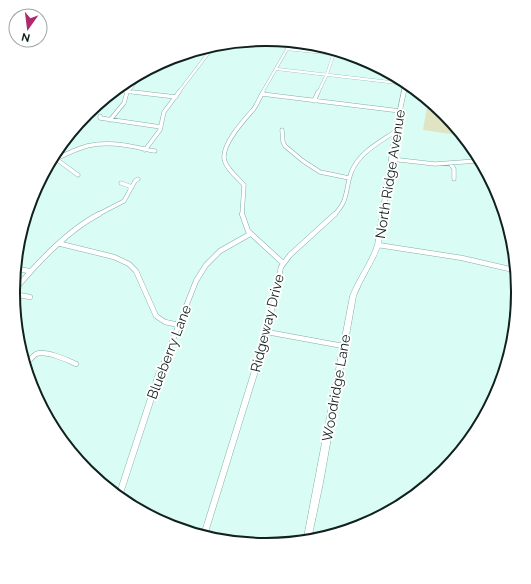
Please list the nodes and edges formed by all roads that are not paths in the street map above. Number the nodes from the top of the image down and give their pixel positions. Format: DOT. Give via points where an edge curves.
graph roads {
  1 [pos="287,49"];
  2 [pos="318,52"];
  3 [pos="207,54"];
  4 [pos="333,56"];
  5 [pos="276,68"];
  6 [pos="327,74"];
  7 [pos="393,82"];
  8 [pos="132,86"];
  9 [pos="404,90"];
  10 [pos="124,92"];
  11 [pos="127,92"];
  12 [pos="262,94"];
  13 [pos="176,97"];
  14 [pos="314,101"];
  15 [pos="400,111"];
  16 [pos="100,116"];
  17 [pos="110,120"];
  18 [pos="161,127"];
  19 [pos="282,130"];
  20 [pos="396,131"];
  21 [pos="145,150"];
  22 [pos="155,151"];
  23 [pos="60,158"];
  24 [pos="391,159"];
  25 [pos="58,161"];
  26 [pos="473,161"];
  27 [pos="450,163"];
  28 [pos="78,175"];
  29 [pos="349,178"];
  30 [pos="138,179"];
  31 [pos="454,179"];
  32 [pos="121,183"];
  33 [pos="132,186"];
  34 [pos="250,234"];
  35 [pos="61,244"];
  36 [pos="378,245"];
  37 [pos="283,263"];
  38 [pos="510,269"];
  39 [pos="21,270"];
  40 [pos="29,271"];
  41 [pos="21,283"];
  42 [pos="20,295"];
  43 [pos="30,297"];
  44 [pos="179,325"];
  45 [pos="267,332"];
  46 [pos="344,346"];
  47 [pos="30,361"];
  48 [pos="76,364"];
  49 [pos="121,490"];
  50 [pos="206,530"];
  51 [pos="308,534"];
  1 -- 2 [label="street"];
  1 -- 5 [label="street"];
  3 -- 13 [label="street"];
  4 -- 6 [label="street"];
  5 -- 6 [label="street"];
  5 -- 12 [label="street"];
  6 -- 7 [label="street"];
  6 -- 14 [label="street"];
  8 -- 11 [label="street"];
  9 -- 15 [label="street, North Ridge Avenue"];
  10 -- 11 [label="street"];
  11 -- 13 [label="street"];
  11 -- 17 [label="street" via="126,101"];
  12 -- 14 [label="street"];
  12 -- 34 [label="street" via="252,112 235,130 224,156 227,166 244,186 241,212"];
  13 -- 18 [label="street" via="164,112"];
  14 -- 15 [label="street"];
  15 -- 20 [label="street, North Ridge Avenue"];
  16 -- 17 [label="street"];
  17 -- 18 [label="street"];
  18 -- 21 [label="street"];
  19 -- 29 [label="street" via="285,146 313,170"];
  20 -- 24 [label="street, North Ridge Avenue"];
  20 -- 29 [label="street, Ridgeway Drive" via="362,155"];
  21 -- 22 [label="street"];
  21 -- 23 [label="street" via="97,144 78,149"];
  24 -- 27 [label="street" via="420,163"];
  24 -- 36 [label="street, North Ridge Avenue"];
  25 -- 28 [label="street"];
  26 -- 27 [label="street"];
  27 -- 31 [label="street" via="454,169"];
  29 -- 37 [label="street, Ridgeway Drive" via="347,195 338,210"];
  30 -- 33 [label="street"];
  32 -- 33 [label="street"];
  33 -- 35 [label="street" via="124,201 90,218"];
  34 -- 37 [label="street"];
  34 -- 44 [label="street, Blueberry Lane" via="226,247 206,265 196,281"];
  35 -- 40 [label="street"];
  35 -- 44 [label="street" via="114,257 129,264 136,271 156,316 165,322"];
  36 -- 38 [label="street, North Ridge Avenue" via="462,258"];
  36 -- 46 [label="street, Woodridge Lane" via="356,286"];
  37 -- 45 [label="street, Ridgeway Drive"];
  39 -- 40 [label="street"];
  40 -- 41 [label="street"];
  42 -- 43 [label="street"];
  44 -- 49 [label="street, Blueberry Lane" via="157,379"];
  45 -- 46 [label="street"];
  45 -- 50 [label="street, Ridgeway Drive"];
  46 -- 51 [label="street, Woodridge Lane"];
  47 -- 48 [label="street" via="37,354 42,354"];
}
